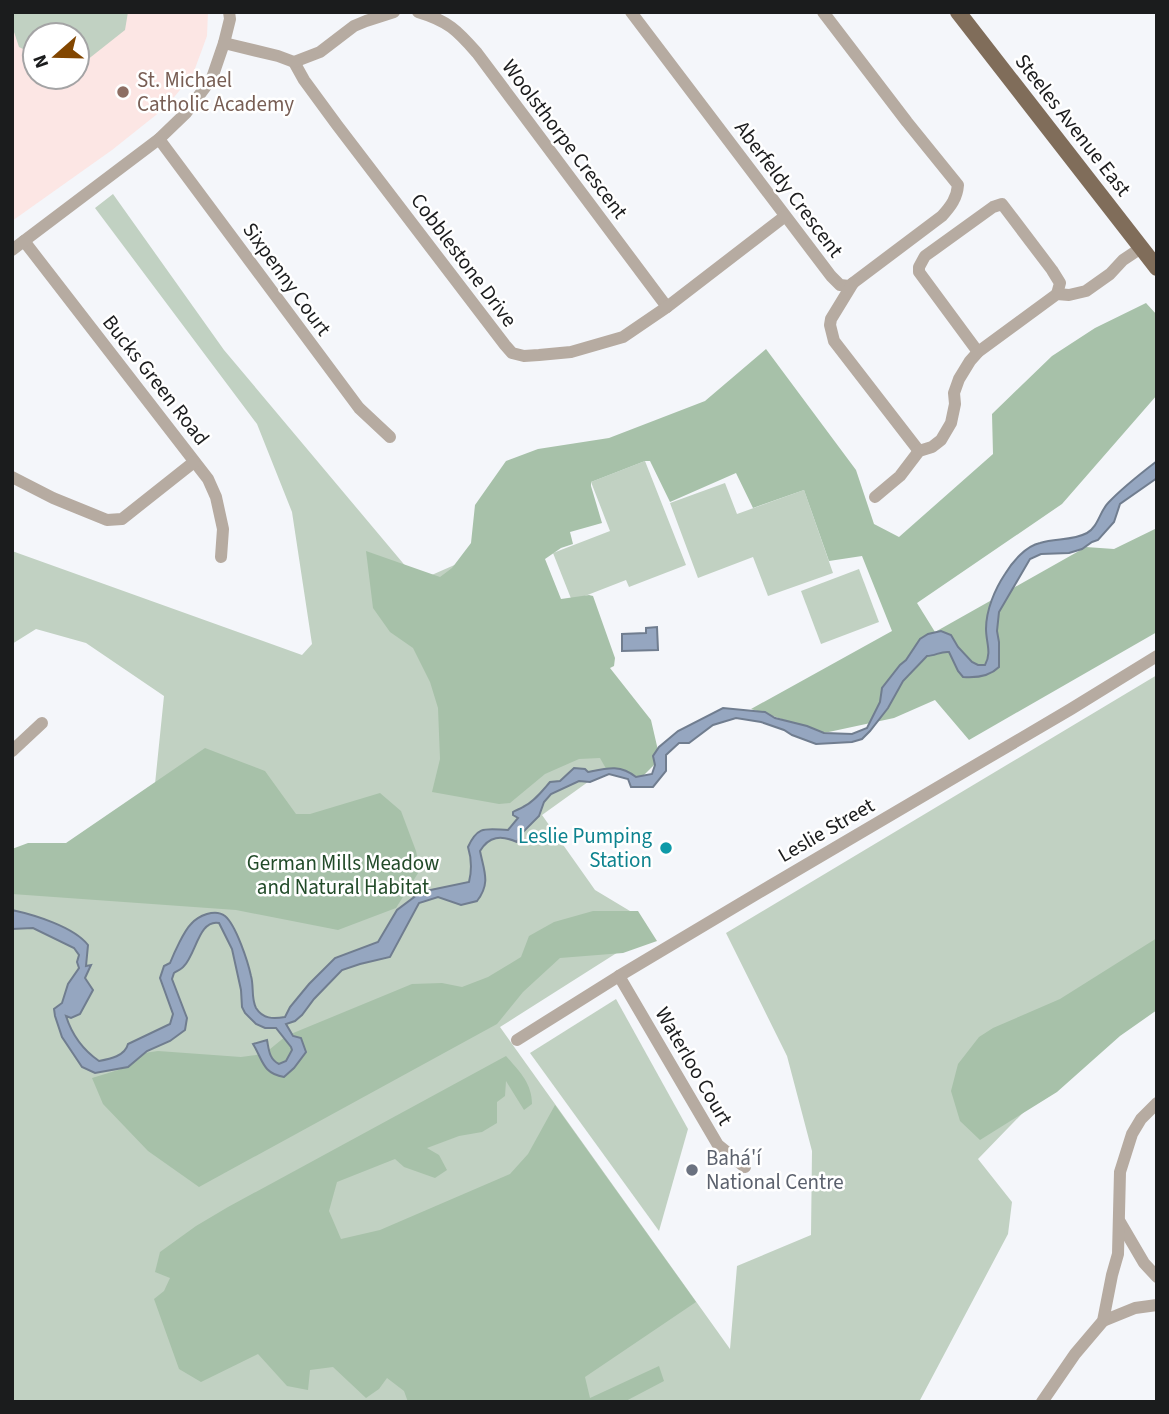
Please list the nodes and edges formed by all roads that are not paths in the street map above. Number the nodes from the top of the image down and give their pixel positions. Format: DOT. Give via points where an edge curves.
graph roads {
  1 [pos="229,12"];
  2 [pos="394,12"];
  3 [pos="418,12"];
  4 [pos="631,12"];
  5 [pos="823,12"];
  6 [pos="958,12"];
  7 [pos="224,44"];
  8 [pos="294,62"];
  9 [pos="159,139"];
  10 [pos="784,217"];
  11 [pos="24,241"];
  12 [pos="1141,248"];
  13 [pos="12,250"];
  14 [pos="1156,266"];
  15 [pos="853,283"];
  16 [pos="1057,294"];
  17 [pos="667,307"];
  18 [pos="978,352"];
  19 [pos="390,437"];
  20 [pos="919,451"];
  21 [pos="194,462"];
  22 [pos="12,477"];
  23 [pos="875,497"];
  24 [pos="221,557"];
  25 [pos="1157,656"];
  26 [pos="42,723"];
  27 [pos="12,751"];
  28 [pos="620,976"];
  29 [pos="517,1040"];
  30 [pos="1157,1103"];
  31 [pos="745,1167"];
  32 [pos="1118,1219"];
  33 [pos="1157,1278"];
  34 [pos="1157,1305"];
  35 [pos="1103,1321"];
  36 [pos="1042,1402"];
  1 -- 7 [label="street"];
  2 -- 8 [label="street" via="366,20 320,52"];
  3 -- 17 [label="street, Woolsthorpe Crescent" via="453,27 477,53"];
  4 -- 10 [label="street, Aberfeldy Crescent"];
  5 -- 15 [label="street, Aberfeldy Crescent" via="958,185 942,216"];
  6 -- 12 [label="main road, Steeles Avenue East"];
  7 -- 8 [label="street"];
  7 -- 9 [label="street" via="212,78"];
  8 -- 17 [label="street, Cobblestone Drive" via="512,353 570,352 607,343"];
  9 -- 11 [label="street"];
  9 -- 19 [label="street, Sixpenny Court" via="359,408"];
  10 -- 15 [label="street, Aberfeldy Crescent" via="840,285"];
  10 -- 17 [label="street, Cobblestone Drive"];
  11 -- 13 [label="street"];
  11 -- 21 [label="street, Bucks Green Road"];
  12 -- 14 [label="main road, Steeles Avenue East"];
  12 -- 16 [label="street" via="1087,290"];
  15 -- 20 [label="street" via="831,319 834,341"];
  16 -- 18 [label="street"];
  16 -- 18 [label="street" via="1060,283 1002,204 925,256 919,272"];
  18 -- 20 [label="street" via="959,379 951,423 942,440"];
  20 -- 23 [label="street" via="900,476"];
  21 -- 22 [label="street" via="122,519 107,520"];
  21 -- 24 [label="street, Bucks Green Road" via="216,497 223,529"];
  25 -- 28 [label="street, Leslie Street"];
  26 -- 27 [label="street"];
  28 -- 29 [label="street, Leslie Street"];
  28 -- 31 [label="street, Waterloo Court" via="718,1144"];
  30 -- 32 [label="street" via="1141,1119 1125,1153 1119,1172"];
  32 -- 33 [label="street"];
  32 -- 35 [label="street" via="1118,1254"];
  34 -- 35 [label="street"];
  35 -- 36 [label="street"];
}
